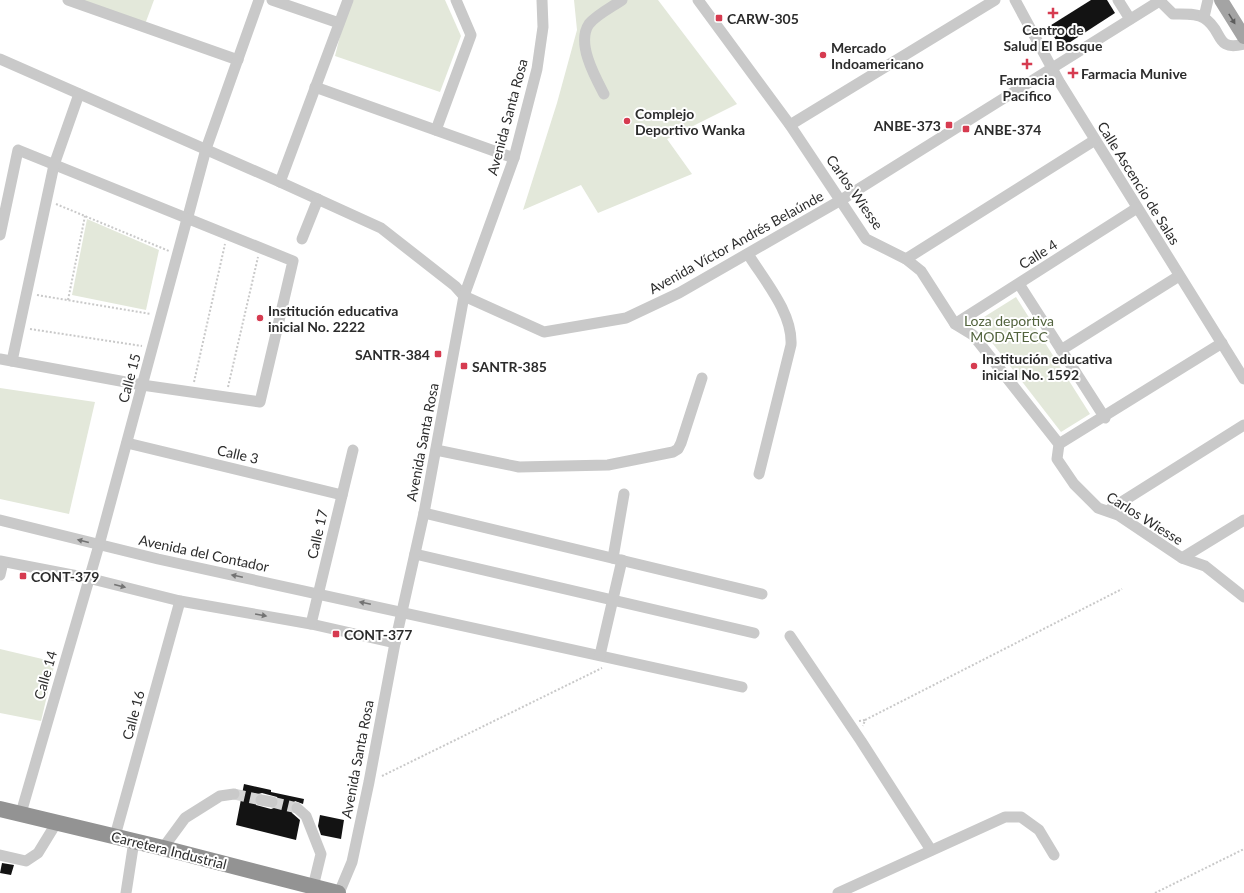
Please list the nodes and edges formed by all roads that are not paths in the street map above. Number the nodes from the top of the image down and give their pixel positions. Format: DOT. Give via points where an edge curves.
graph roads {
  1 [pos="68,0"];
  2 [pos="259,0"];
  3 [pos="272,0"];
  4 [pos="348,0"];
  5 [pos="456,0"];
  6 [pos="542,0"];
  7 [pos="622,0"];
  8 [pos="698,0"];
  9 [pos="995,0"];
  10 [pos="1015,0"];
  11 [pos="1118,0"];
  12 [pos="1160,0"];
  13 [pos="1208,0"];
  14 [pos="1221,0"];
  15 [pos="1204,17"];
  16 [pos="1130,18"];
  17 [pos="339,23"];
  18 [pos="1244,37"];
  19 [pos="1244,44"];
  20 [pos="0,59"];
  21 [pos="238,60"];
  22 [pos="1051,68"];
  23 [pos="315,87"];
  24 [pos="79,94"];
  25 [pos="604,94"];
  26 [pos="790,125"];
  27 [pos="436,130"];
  28 [pos="1095,140"];
  29 [pos="206,149"];
  30 [pos="514,158"];
  31 [pos="54,165"];
  32 [pos="280,182"];
  33 [pos="318,199"];
  34 [pos="841,200"];
  35 [pos="1137,208"];
  36 [pos="187,220"];
  37 [pos="0,235"];
  38 [pos="302,239"];
  39 [pos="748,254"];
  40 [pos="906,259"];
  41 [pos="1179,276"];
  42 [pos="1019,284"];
  43 [pos="464,296"];
  44 [pos="955,324"];
  45 [pos="1222,343"];
  46 [pos="1061,350"];
  47 [pos="0,359"];
  48 [pos="12,361"];
  49 [pos="702,378"];
  50 [pos="1244,379"];
  51 [pos="142,385"];
  52 [pos="1105,418"];
  53 [pos="1244,425"];
  54 [pos="127,443"];
  55 [pos="1059,444"];
  56 [pos="353,450"];
  57 [pos="436,450"];
  58 [pos="759,474"];
  59 [pos="624,494"];
  60 [pos="342,495"];
  61 [pos="1109,510"];
  62 [pos="424,513"];
  63 [pos="0,520"];
  64 [pos="1244,520"];
  65 [pos="99,545"];
  66 [pos="415,554"];
  67 [pos="1182,558"];
  68 [pos="618,559"];
  69 [pos="2,561"];
  70 [pos="0,575"];
  71 [pos="88,578"];
  72 [pos="319,593"];
  73 [pos="762,594"];
  74 [pos="1244,597"];
  75 [pos="613,600"];
  76 [pos="180,601"];
  77 [pos="403,611"];
  78 [pos="311,624"];
  79 [pos="754,633"];
  80 [pos="790,636"];
  81 [pos="395,643"];
  82 [pos="600,655"];
  83 [pos="742,687"];
  84 [pos="234,794"];
  85 [pos="0,808"];
  86 [pos="296,808"];
  87 [pos="21,814"];
  88 [pos="57,822"];
  89 [pos="115,836"];
  90 [pos="134,841"];
  91 [pos="163,848"];
  92 [pos="931,850"];
  93 [pos="0,855"];
  94 [pos="1054,855"];
  95 [pos="313,887"];
  96 [pos="126,893"];
  97 [pos="338,893"];
  98 [pos="838,893"];
  1 -- 21 [label="street"];
  2 -- 21 [label="street, Calle 15"];
  3 -- 17 [label="street"];
  4 -- 17 [label="street"];
  5 -- 27 [label="street" via="471,35"];
  6 -- 30 [label="street, Avenida Santa Rosa" via="543,27 537,69"];
  7 -- 25 [label="street" via="590,23 586,29 585,48 590,68"];
  8 -- 26 [label="street, Carlos Wiesse"];
  9 -- 26 [label="street"];
  10 -- 22 [label="street, Calle Ascencio de Salas"];
  11 -- 16 [label="street"];
  12 -- 15 [label="street" via="1173,14"];
  12 -- 16 [label="street, Avenida Víctor Andrés Belaúnde"];
  13 -- 15 [label="street"];
  14 -- 18 [label="main road, one-way"];
  15 -- 19 [label="street" via="1228,46"];
  16 -- 22 [label="street, Avenida Víctor Andrés Belaúnde"];
  17 -- 23 [label="street"];
  20 -- 24 [label="street"];
  21 -- 29 [label="street, Calle 15"];
  22 -- 28 [label="street, Calle Ascencio de Salas"];
  22 -- 34 [label="street, Avenida Víctor Andrés Belaúnde"];
  23 -- 27 [label="street"];
  23 -- 32 [label="street"];
  24 -- 29 [label="street"];
  24 -- 31 [label="street"];
  26 -- 34 [label="street, Carlos Wiesse"];
  27 -- 30 [label="street"];
  28 -- 35 [label="street, Calle Ascencio de Salas"];
  28 -- 40 [label="street"];
  29 -- 32 [label="street"];
  29 -- 36 [label="street, Calle 15"];
  30 -- 43 [label="street, Avenida Santa Rosa"];
  31 -- 36 [label="street"];
  31 -- 37 [label="street" via="18,150"];
  31 -- 48 [label="street"];
  32 -- 33 [label="street"];
  33 -- 38 [label="street"];
  33 -- 43 [label="street" via="381,228 455,286"];
  34 -- 39 [label="street, Avenida Víctor Andrés Belaúnde"];
  34 -- 40 [label="street, Carlos Wiesse" via="866,239"];
  35 -- 41 [label="street, Calle Ascencio de Salas"];
  35 -- 42 [label="street, Calle 4"];
  36 -- 51 [label="street, Calle 15"];
  36 -- 51 [label="street" via="293,261 260,402"];
  39 -- 43 [label="street, Avenida Víctor Andrés Belaúnde" via="679,293 626,318 544,332"];
  39 -- 58 [label="street" via="785,313 791,332 791,345"];
  40 -- 44 [label="street, Carlos Wiesse" via="920,271"];
  41 -- 45 [label="street, Calle Ascencio de Salas"];
  41 -- 46 [label="street"];
  42 -- 44 [label="street, Calle 4"];
  42 -- 46 [label="street"];
  43 -- 57 [label="street, Avenida Santa Rosa"];
  44 -- 55 [label="street, Carlos Wiesse" via="972,335"];
  45 -- 50 [label="street, Calle Ascencio de Salas"];
  45 -- 52 [label="street"];
  46 -- 52 [label="street"];
  47 -- 48 [label="street"];
  48 -- 51 [label="street"];
  49 -- 57 [label="street" via="681,443 673,452 608,465 519,466"];
  51 -- 54 [label="street, Calle 15"];
  52 -- 55 [label="street"];
  53 -- 61 [label="street"];
  54 -- 60 [label="street, Calle 3"];
  54 -- 65 [label="street, Calle 15"];
  55 -- 61 [label="street, Carlos Wiesse" via="1057,459 1074,484 1098,508"];
  56 -- 60 [label="street, Calle 17"];
  57 -- 62 [label="street, Avenida Santa Rosa"];
  59 -- 68 [label="street"];
  60 -- 72 [label="street, Calle 17"];
  61 -- 67 [label="street, Carlos Wiesse"];
  62 -- 66 [label="street, Avenida Santa Rosa"];
  62 -- 68 [label="street"];
  65 -- 63 [label="street, Avenida del Contador, one-way"];
  64 -- 67 [label="street"];
  65 -- 71 [label="street, Calle 14"];
  72 -- 65 [label="street, Avenida del Contador, one-way"];
  66 -- 75 [label="street"];
  66 -- 77 [label="street, Avenida Santa Rosa"];
  67 -- 74 [label="street, Carlos Wiesse" via="1205,566"];
  68 -- 73 [label="street"];
  68 -- 75 [label="street"];
  69 -- 70 [label="street"];
  69 -- 71 [label="street"];
  71 -- 76 [label="street, one-way"];
  71 -- 87 [label="street, Calle 14"];
  77 -- 72 [label="street, Avenida del Contador, one-way"];
  72 -- 78 [label="street, Calle 17"];
  75 -- 79 [label="street"];
  75 -- 82 [label="street"];
  76 -- 78 [label="street, one-way"];
  76 -- 89 [label="street, Calle 16"];
  77 -- 81 [label="street, Avenida Santa Rosa"];
  77 -- 82 [label="street, Avenida del Contador"];
  78 -- 81 [label="street"];
  80 -- 92 [label="street"];
  81 -- 97 [label="street, Avenida Santa Rosa" via="352,862"];
  82 -- 83 [label="street, Avenida del Contador"];
  84 -- 91 [label="street" via="220,796 185,818"];
  85 -- 87 [label="highway, Carretera Industrial"];
  86 -- 95 [label="street" via="306,816 321,854"];
  87 -- 88 [label="highway, Carretera Industrial"];
  88 -- 89 [label="highway, Carretera Industrial"];
  88 -- 93 [label="street" via="38,853 26,861"];
  89 -- 90 [label="highway, Carretera Industrial"];
  90 -- 91 [label="highway, Carretera Industrial"];
  90 -- 96 [label="street"];
  91 -- 95 [label="highway, Carretera Industrial"];
  92 -- 94 [label="street" via="1005,816 1021,817 1039,830"];
  92 -- 98 [label="street"];
  95 -- 97 [label="highway, Carretera Industrial"];
}
